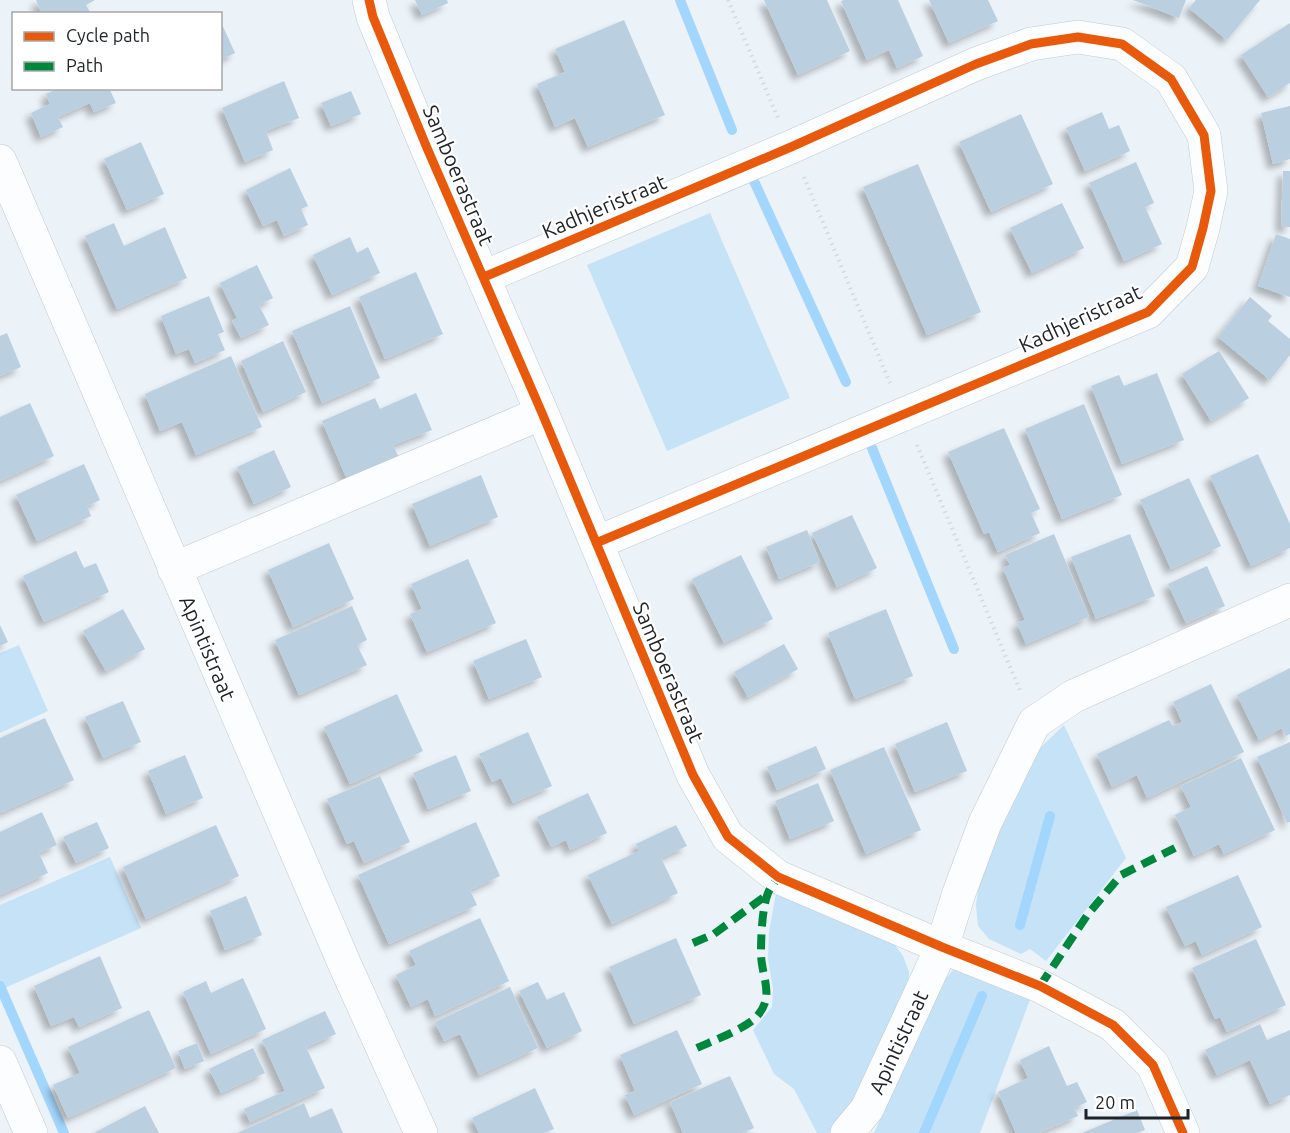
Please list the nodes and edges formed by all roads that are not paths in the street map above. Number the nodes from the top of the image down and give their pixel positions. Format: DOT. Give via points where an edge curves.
graph roads {
  1 [pos="369,0"];
  2 [pos="0,161"];
  3 [pos="484,277"];
  4 [pos="542,413"];
  5 [pos="596,543"];
  6 [pos="174,569"];
  7 [pos="1290,600"];
  8 [pos="942,947"];
  9 [pos="0,1062"];
  10 [pos="31,1133"];
  11 [pos="421,1133"];
  12 [pos="847,1133"];
  13 [pos="1183,1133"];
  1 -- 3 [label="street, Samboerastraat"];
  2 -- 6 [label="street, Apintistraat"];
  3 -- 4 [label="street, Samboerastraat"];
  3 -- 5 [label="street, Kadhjeristraat" via="976,64 1031,44 1078,37 1122,44 1172,79 1204,135 1211,191 1191,267 1148,312"];
  4 -- 5 [label="street, Samboerastraat"];
  4 -- 6 [label="street"];
  5 -- 8 [label="street, Samboerastraat" via="693,775 728,837 778,877"];
  6 -- 11 [label="street, Apintistraat"];
  7 -- 8 [label="street, Apintistraat" via="1074,696 1034,723 985,823"];
  8 -- 12 [label="street, Apintistraat" via="867,1109"];
  8 -- 13 [label="street, Samboerastraat" via="1040,986 1113,1025 1153,1065"];
  9 -- 10 [label="street"];
}
